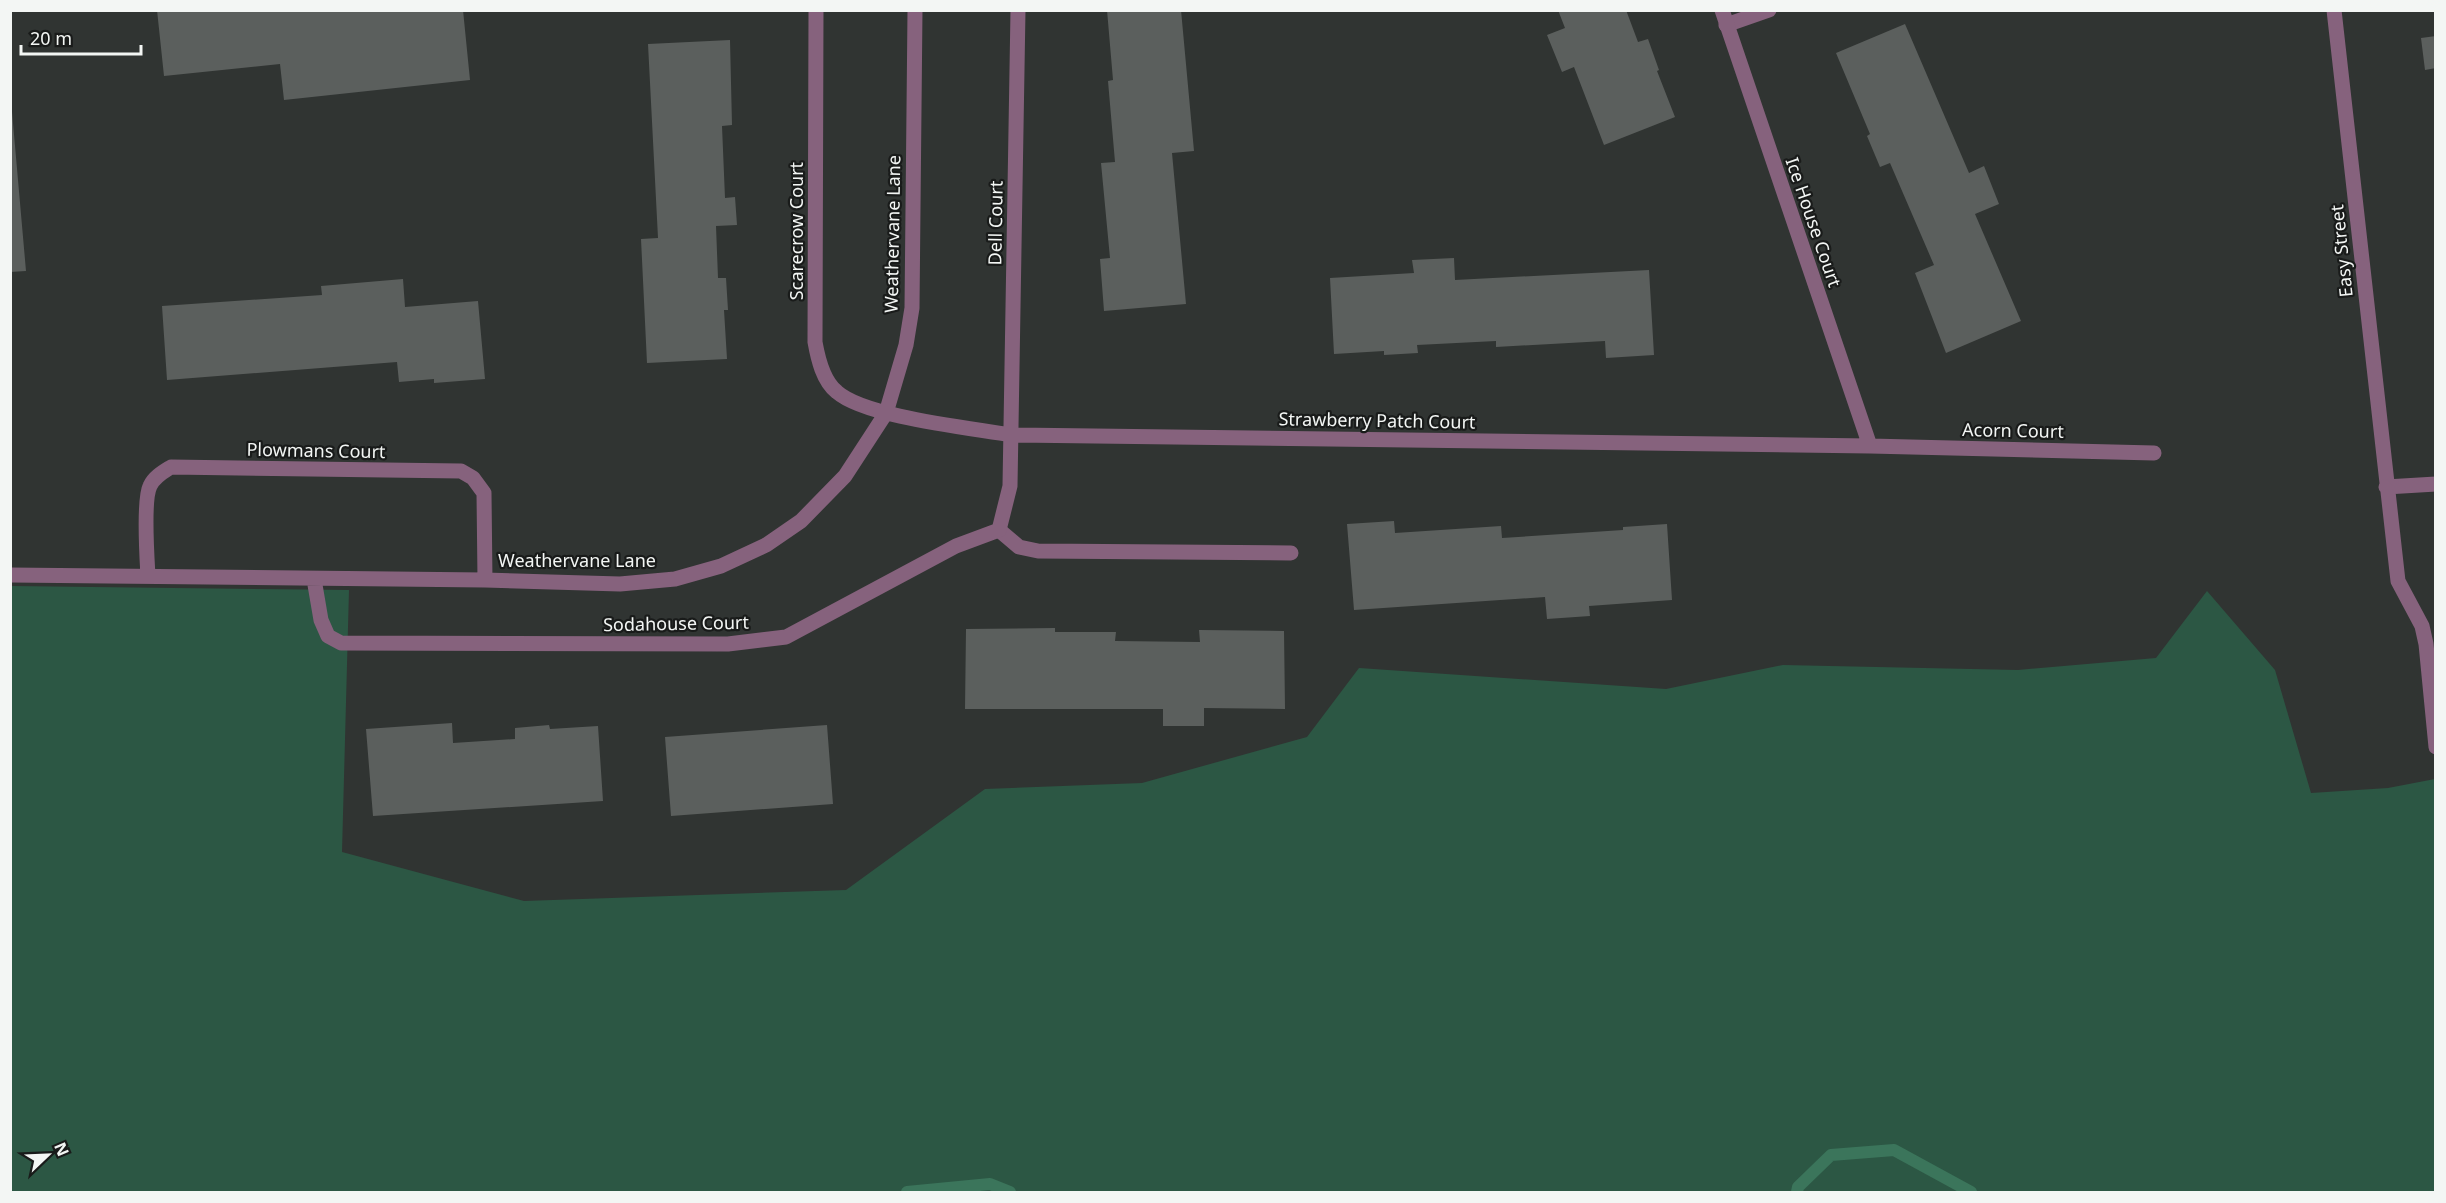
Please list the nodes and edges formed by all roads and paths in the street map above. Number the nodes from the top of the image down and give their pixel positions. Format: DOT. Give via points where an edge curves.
graph roads {
  1 [pos="816,10"];
  2 [pos="915,10"];
  3 [pos="1017,10"];
  4 [pos="1769,10"];
  5 [pos="2334,10"];
  6 [pos="1724,17"];
  7 [pos="886,413"];
  8 [pos="1011,435"];
  9 [pos="1870,446"];
  10 [pos="2154,453"];
  11 [pos="2436,484"];
  12 [pos="2386,487"];
  13 [pos="999,530"];
  14 [pos="1291,553"];
  15 [pos="10,575"];
  16 [pos="148,576"];
  17 [pos="314,579"];
  18 [pos="485,580"];
  19 [pos="2436,747"];
  1 -- 7 [label="street, Scarecrow Court" via="815,342 819,366 836,392"];
  2 -- 7 [label="street, Weathervane Lane" via="912,308 906,345"];
  3 -- 8 [label="street, Dell Court"];
  4 -- 6 [label="street"];
  5 -- 12 [label="street, Easy Street"];
  6 -- 9 [label="street, Ice House Court"];
  7 -- 8 [label="street, Strawberry Patch Court"];
  7 -- 18 [label="street, Weathervane Lane" via="845,476 801,521 766,545 722,566 675,579 620,584"];
  8 -- 9 [label="street, Strawberry Patch Court"];
  8 -- 13 [label="street" via="1010,486"];
  9 -- 10 [label="street, Acorn Court"];
  11 -- 12 [label="street"];
  12 -- 19 [label="street, Easy Street" via="2398,581 2422,626 2426,644"];
  13 -- 14 [label="street" via="1018,547 1038,551"];
  13 -- 17 [label="street, Sodahouse Court" via="956,546 786,637 728,644 341,643 328,636 321,620"];
  15 -- 16 [label="street, Weathervane Lane"];
  16 -- 17 [label="street, Weathervane Lane"];
  16 -- 18 [label="street, Plowmans Court" via="149,487 171,467 461,471 473,478 484,493"];
  17 -- 18 [label="street, Weathervane Lane"];
}
